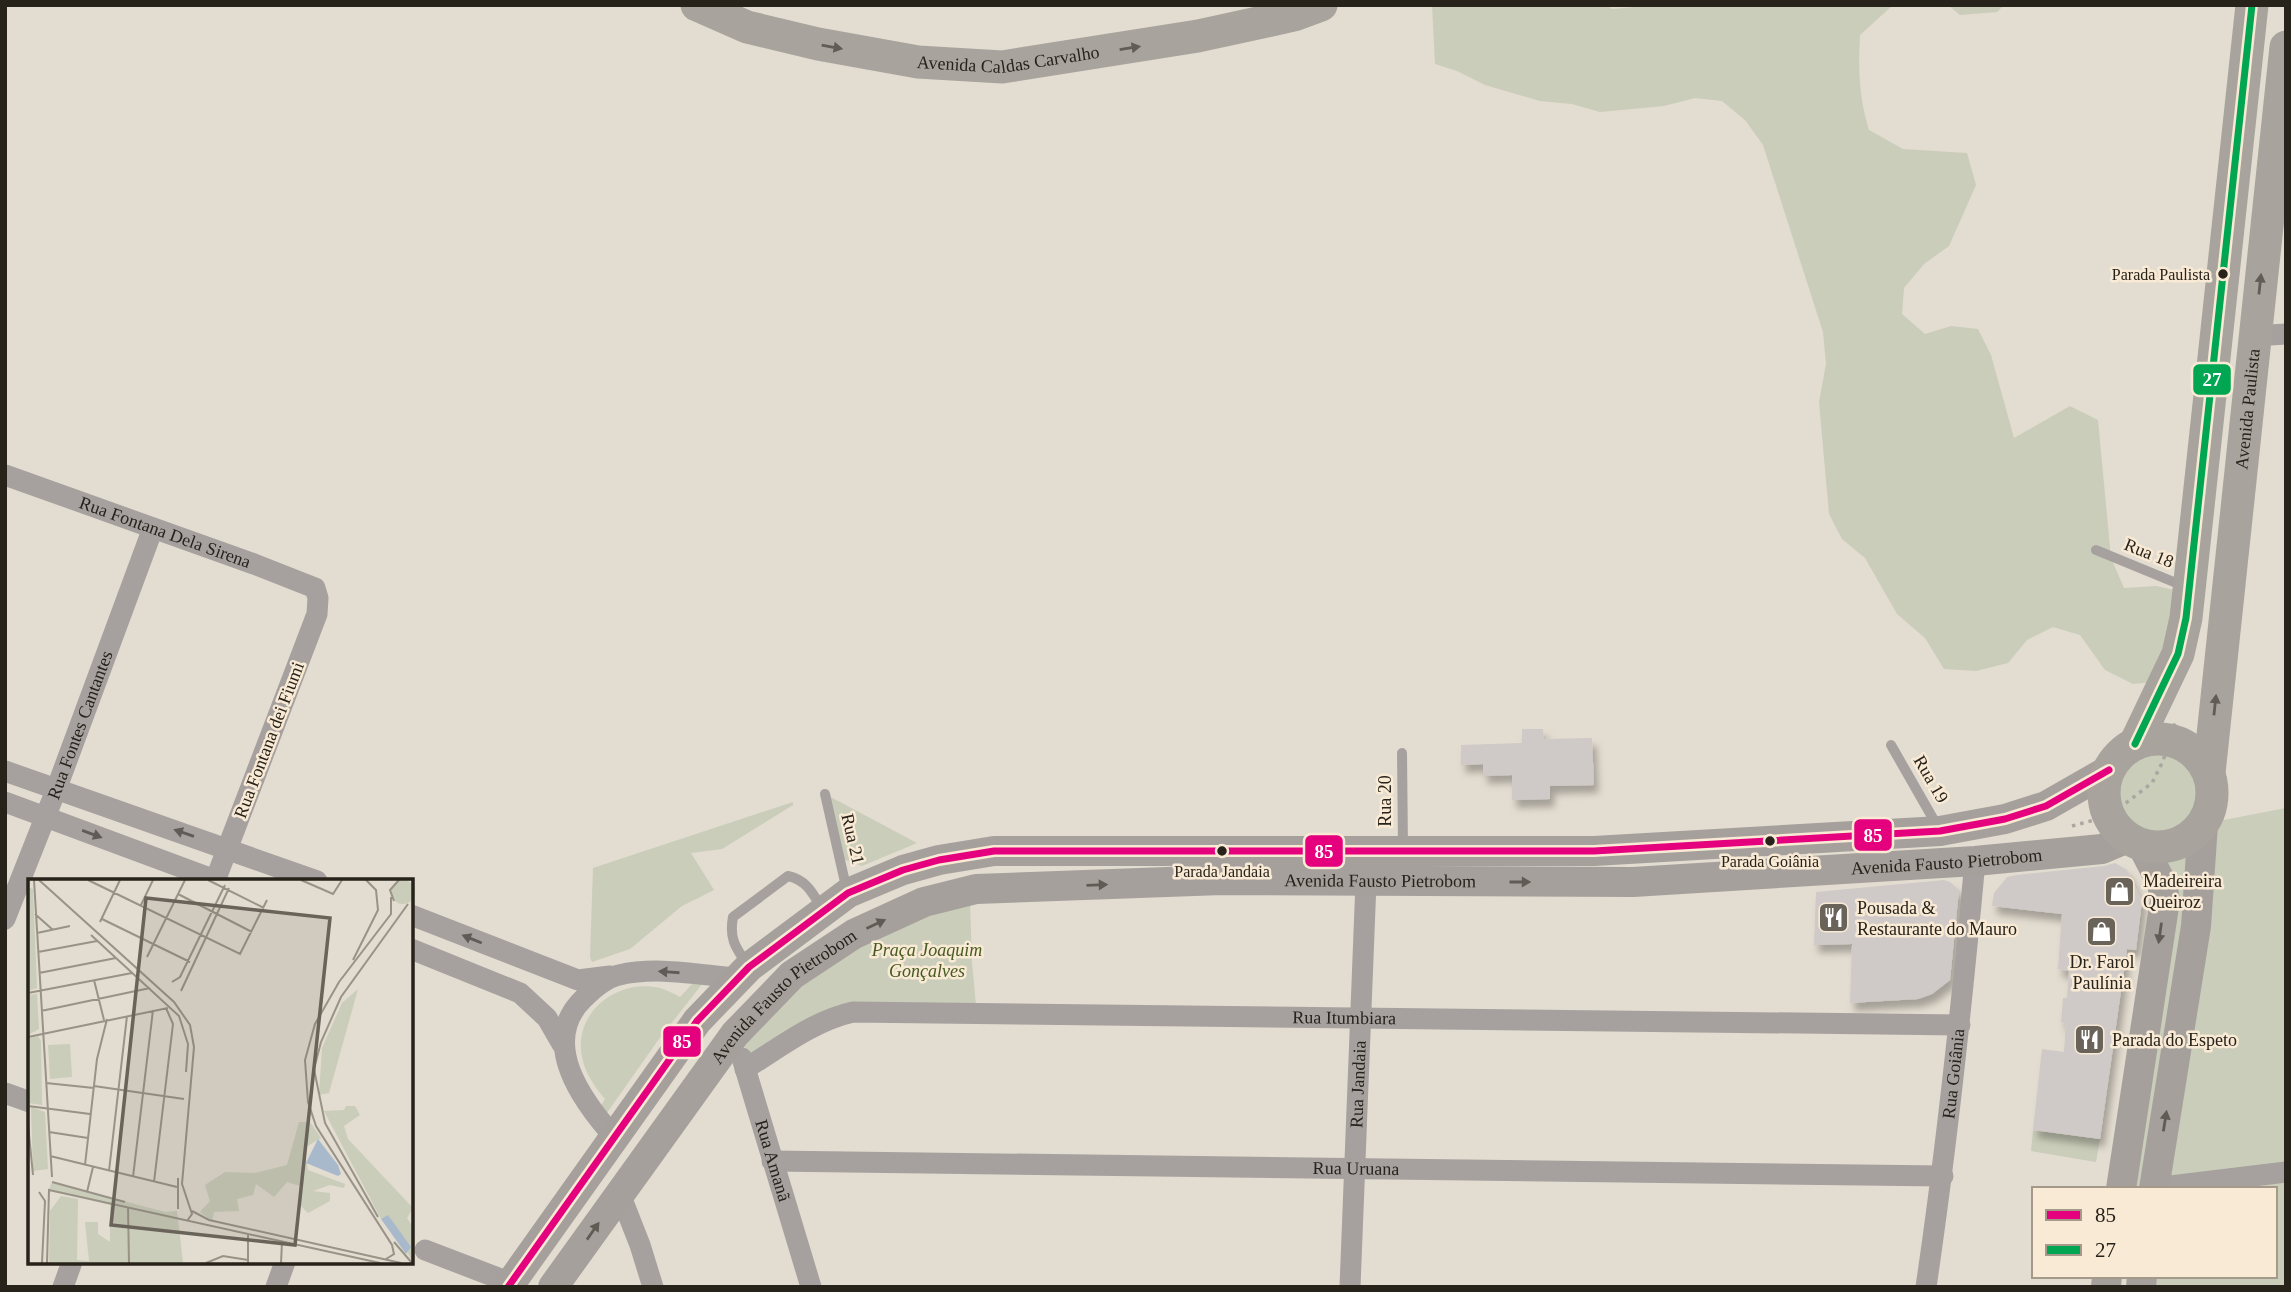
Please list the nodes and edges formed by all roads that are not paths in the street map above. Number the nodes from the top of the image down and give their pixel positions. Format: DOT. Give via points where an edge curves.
graph roads {
  1 [pos="697,5"];
  2 [pos="762,5"];
  3 [pos="1321,5"];
  4 [pos="2252,5"];
  5 [pos="789,38"];
  6 [pos="2286,47"];
  7 [pos="2283,93"];
  8 [pos="2270,335"];
  9 [pos="5,475"];
  10 [pos="153,528"];
  11 [pos="2096,550"];
  12 [pos="2189,588"];
  13 [pos="318,598"];
  14 [pos="2135,744"];
  15 [pos="1891,745"];
  16 [pos="1402,753"];
  17 [pos="5,771"];
  18 [pos="2109,771"];
  19 [pos="2208,772"];
  20 [pos="56,790"];
  21 [pos="825,793"];
  22 [pos="5,802"];
  23 [pos="46,817"];
  24 [pos="2203,824"];
  25 [pos="1940,831"];
  26 [pos="2126,833"];
  27 [pos="229,849"];
  28 [pos="1402,849"];
  29 [pos="1975,861"];
  30 [pos="213,879"];
  31 [pos="216,879"];
  32 [pos="312,879"];
  33 [pos="1366,882"];
  34 [pos="848,893"];
  35 [pos="822,910"];
  36 [pos="5,919"];
  37 [pos="413,919"];
  38 [pos="413,950"];
  39 [pos="743,972"];
  40 [pos="617,975"];
  41 [pos="1361,1020"];
  42 [pos="1960,1025"];
  43 [pos="735,1034"];
  44 [pos="562,1044"];
  45 [pos="745,1069"];
  46 [pos="5,1093"];
  47 [pos="28,1101"];
  48 [pos="615,1139"];
  49 [pos="772,1161"];
  50 [pos="1355,1170"];
  51 [pos="2286,1172"];
  52 [pos="1943,1176"];
  53 [pos="2121,1187"];
  54 [pos="2154,1187"];
  55 [pos="2170,1187"];
  56 [pos="620,1194"];
  57 [pos="425,1250"];
  58 [pos="71,1264"];
  59 [pos="284,1264"];
  60 [pos="510,1285"];
  61 [pos="62,1287"];
  62 [pos="276,1287"];
  63 [pos="553,1287"];
  64 [pos="653,1287"];
  65 [pos="811,1287"];
  66 [pos="1350,1287"];
  67 [pos="1926,1287"];
  1 -- 5 [label="main road, Avenida Caldas Carvalho" via="747,27"];
  2 -- 5 [label="main road" via="766,19"];
  5 -- 3 [label="main road, Avenida Caldas Carvalho, one-way" via="918,62 1002,67 1159,43 1294,15"];
  4 -- 12 [label="main road"];
  6 -- 7 [label="main road, Avenida Paulista"];
  8 -- 7 [label="main road, Avenida Paulista, one-way"];
  19 -- 8 [label="main road, Avenida Paulista, one-way"];
  9 -- 10 [label="street, Rua Fontana Dela Sirena"];
  10 -- 13 [label="street, Rua Fontana Dela Sirena" via="304,582 315,589"];
  10 -- 20 [label="street, Rua Fontes Cantantes"];
  11 -- 12 [label="lane, Rua 18"];
  12 -- 14 [label="main road" via="2178,654"];
  13 -- 27 [label="street, Rua Fontana dei Fiumi" via="317,614"];
  14 -- 18 [label="main road"];
  14 -- 19 [label="main road" via="2156,739 2177,742 2196,754"];
  15 -- 25 [label="lane, Rua 19"];
  16 -- 28 [label="lane, Rua 20"];
  17 -- 20 [label="street"];
  18 -- 25 [label="main road, Avenida Fausto Pietrobom" via="2046,806"];
  18 -- 26 [label="main road" via="2105,801"];
  19 -- 24 [label="main road" via="2212,799"];
  20 -- 23 [label="street, Rua Fontes Cantantes"];
  27 -- 20 [label="street, one-way"];
  21 -- 34 [label="lane, Rua 21"];
  22 -- 23 [label="street"];
  23 -- 30 [label="street, one-way"];
  23 -- 36 [label="street, Rua Fontes Cantantes"];
  24 -- 26 [label="main road" via="2191,837 2159,848"];
  54 -- 24 [label="main road, one-way" via="2196,926"];
  25 -- 28 [label="main road, Avenida Fausto Pietrobom" via="1594,851"];
  26 -- 29 [label="main road, Avenida Fausto Pietrobom" via="2102,849"];
  26 -- 53 [label="main road, one-way" via="2162,884 2165,900"];
  27 -- 31 [label="street, Rua Fontana dei Fiumi"];
  27 -- 32 [label="street"];
  28 -- 34 [label="main road, Avenida Fausto Pietrobom" via="994,851 903,870"];
  33 -- 29 [label="main road, Avenida Fausto Pietrobom, one-way" via="1633,882"];
  29 -- 42 [label="street, Rua Goiânia"];
  33 -- 41 [label="street, Rua Jandaia"];
  43 -- 33 [label="main road, Avenida Fausto Pietrobom, one-way" via="792,975 854,934 925,902 976,889 1222,880"];
  34 -- 35 [label="main road, Avenida Fausto Pietrobom"];
  35 -- 39 [label="main road, Avenida Fausto Pietrobom"];
  35 -- 39 [label="lane" via="807,885 788,876 733,917 733,944"];
  40 -- 37 [label="street, one-way" via="578,980"];
  38 -- 44 [label="street" via="520,993 547,1018"];
  39 -- 40 [label="street, one-way"];
  39 -- 48 [label="main road, Avenida Fausto Pietrobom" via="697,1021"];
  40 -- 44 [label="street" via="576,1005"];
  41 -- 42 [label="street, Rua Itumbiara"];
  41 -- 45 [label="street, Rua Itumbiara" via="853,1012 818,1023"];
  41 -- 50 [label="street, Rua Jandaia"];
  42 -- 52 [label="street, Rua Goiânia"];
  43 -- 45 [label="street, Rua Amanã"];
  43 -- 56 [label="main road, Avenida Fausto Pietrobom"];
  44 -- 48 [label="street" via="573,1080"];
  45 -- 49 [label="street, Rua Amanã"];
  46 -- 47 [label="street"];
  48 -- 60 [label="main road, Avenida Fausto Pietrobom"];
  49 -- 50 [label="street, Rua Uruana"];
  49 -- 65 [label="street, Rua Amanã"];
  50 -- 52 [label="street, Rua Uruana"];
  50 -- 66 [label="street, Rua Jandaia"];
  51 -- 55 [label="street"];
  52 -- 67 [label="street, Rua Goiânia"];
  63 -- 56 [label="main road, Avenida Fausto Pietrobom, one-way"];
  56 -- 64 [label="street"];
  57 -- 60 [label="street"];
  58 -- 61 [label="street"];
  59 -- 62 [label="street"];
}
